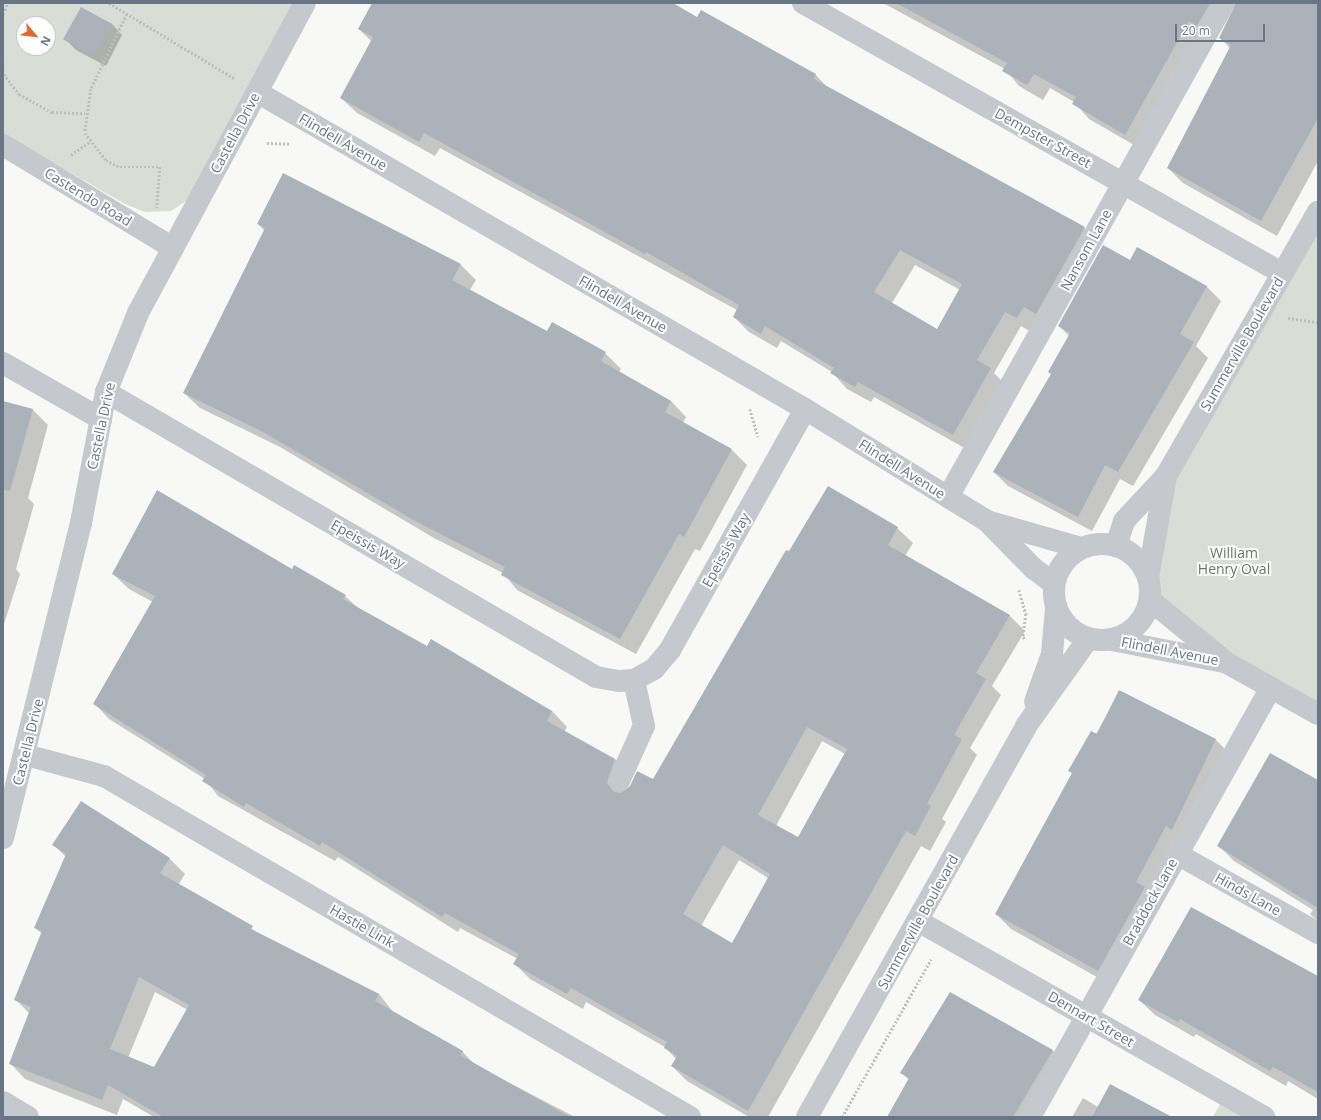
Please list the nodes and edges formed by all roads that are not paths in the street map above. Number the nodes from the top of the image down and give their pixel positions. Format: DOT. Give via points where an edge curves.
graph roads {
  1 [pos="304,3"];
  2 [pos="803,3"];
  3 [pos="1224,3"];
  4 [pos="257,92"];
  5 [pos="3,145"];
  6 [pos="1124,183"];
  7 [pos="1318,212"];
  8 [pos="173,248"];
  9 [pos="1282,274"];
  10 [pos="3,363"];
  11 [pos="106,392"];
  12 [pos="805,409"];
  13 [pos="101,419"];
  14 [pos="1166,476"];
  15 [pos="948,497"];
  16 [pos="987,521"];
  17 [pos="1116,546"];
  18 [pos="1082,548"];
  19 [pos="1148,577"];
  20 [pos="1054,584"];
  21 [pos="1150,600"];
  22 [pos="1056,608"];
  23 [pos="1088,639"];
  24 [pos="1112,640"];
  25 [pos="1227,663"];
  26 [pos="634,680"];
  27 [pos="1272,688"];
  28 [pos="1318,714"];
  29 [pos="1026,726"];
  30 [pos="26,755"];
  31 [pos="619,781"];
  32 [pos="3,838"];
  33 [pos="1177,854"];
  34 [pos="918,921"];
  35 [pos="1318,933"];
  36 [pos="1086,1016"];
  37 [pos="3,1102"];
  38 [pos="28,1117"];
  39 [pos="690,1117"];
  40 [pos="807,1117"];
  41 [pos="1030,1117"];
  42 [pos="1264,1117"];
  1 -- 4 [label="street, Castella Drive"];
  2 -- 6 [label="street, Dempster Street"];
  3 -- 6 [label="street, Nansom Lane"];
  4 -- 8 [label="street, Castella Drive"];
  4 -- 12 [label="street, Flindell Avenue"];
  5 -- 8 [label="street, Castendo Road"];
  6 -- 9 [label="street, Dempster Street"];
  6 -- 15 [label="street, Nansom Lane"];
  7 -- 9 [label="street, Summerville Boulevard"];
  8 -- 11 [label="street, Castella Drive" via="135,320"];
  9 -- 14 [label="street, Summerville Boulevard"];
  10 -- 13 [label="street"];
  11 -- 13 [label="street, Castella Drive"];
  11 -- 26 [label="street, Epeissis Way" via="596,677"];
  12 -- 15 [label="street, Flindell Avenue"];
  12 -- 26 [label="street, Epeissis Way" via="670,650 654,669"];
  13 -- 30 [label="street, Castella Drive" via="81,523"];
  14 -- 17 [label="street, Summerville Boulevard" via="1124,521"];
  14 -- 19 [label="street, Summerville Boulevard"];
  15 -- 16 [label="street, Flindell Avenue"];
  16 -- 18 [label="street, Flindell Avenue"];
  16 -- 20 [label="street, Flindell Avenue" via="1033,568"];
  17 -- 18 [label="street" via="1093,545"];
  17 -- 19 [label="street" via="1136,557"];
  18 -- 20 [label="street" via="1064,563"];
  19 -- 21 [label="street"];
  20 -- 22 [label="street"];
  21 -- 24 [label="street" via="1141,621"];
  21 -- 25 [label="street, Flindell Avenue"];
  22 -- 23 [label="street" via="1068,627"];
  22 -- 29 [label="street, Summerville Boulevard" via="1052,654"];
  23 -- 24 [label="street"];
  23 -- 29 [label="street, Summerville Boulevard"];
  24 -- 25 [label="street, Flindell Avenue"];
  25 -- 27 [label="street, Flindell Avenue"];
  26 -- 31 [label="street" via="644,726"];
  27 -- 28 [label="street, Flindell Avenue"];
  27 -- 33 [label="street, Braddock Lane"];
  29 -- 34 [label="street, Summerville Boulevard"];
  30 -- 32 [label="street, Castella Drive"];
  30 -- 39 [label="street, Hastie Link" via="104,776"];
  33 -- 35 [label="street, Hinds Lane"];
  33 -- 36 [label="street, Braddock Lane"];
  34 -- 36 [label="street, Dennart Street"];
  34 -- 40 [label="street, Summerville Boulevard"];
  36 -- 41 [label="street, Braddock Lane"];
  36 -- 42 [label="street, Dennart Street"];
  37 -- 38 [label="street"];
}
